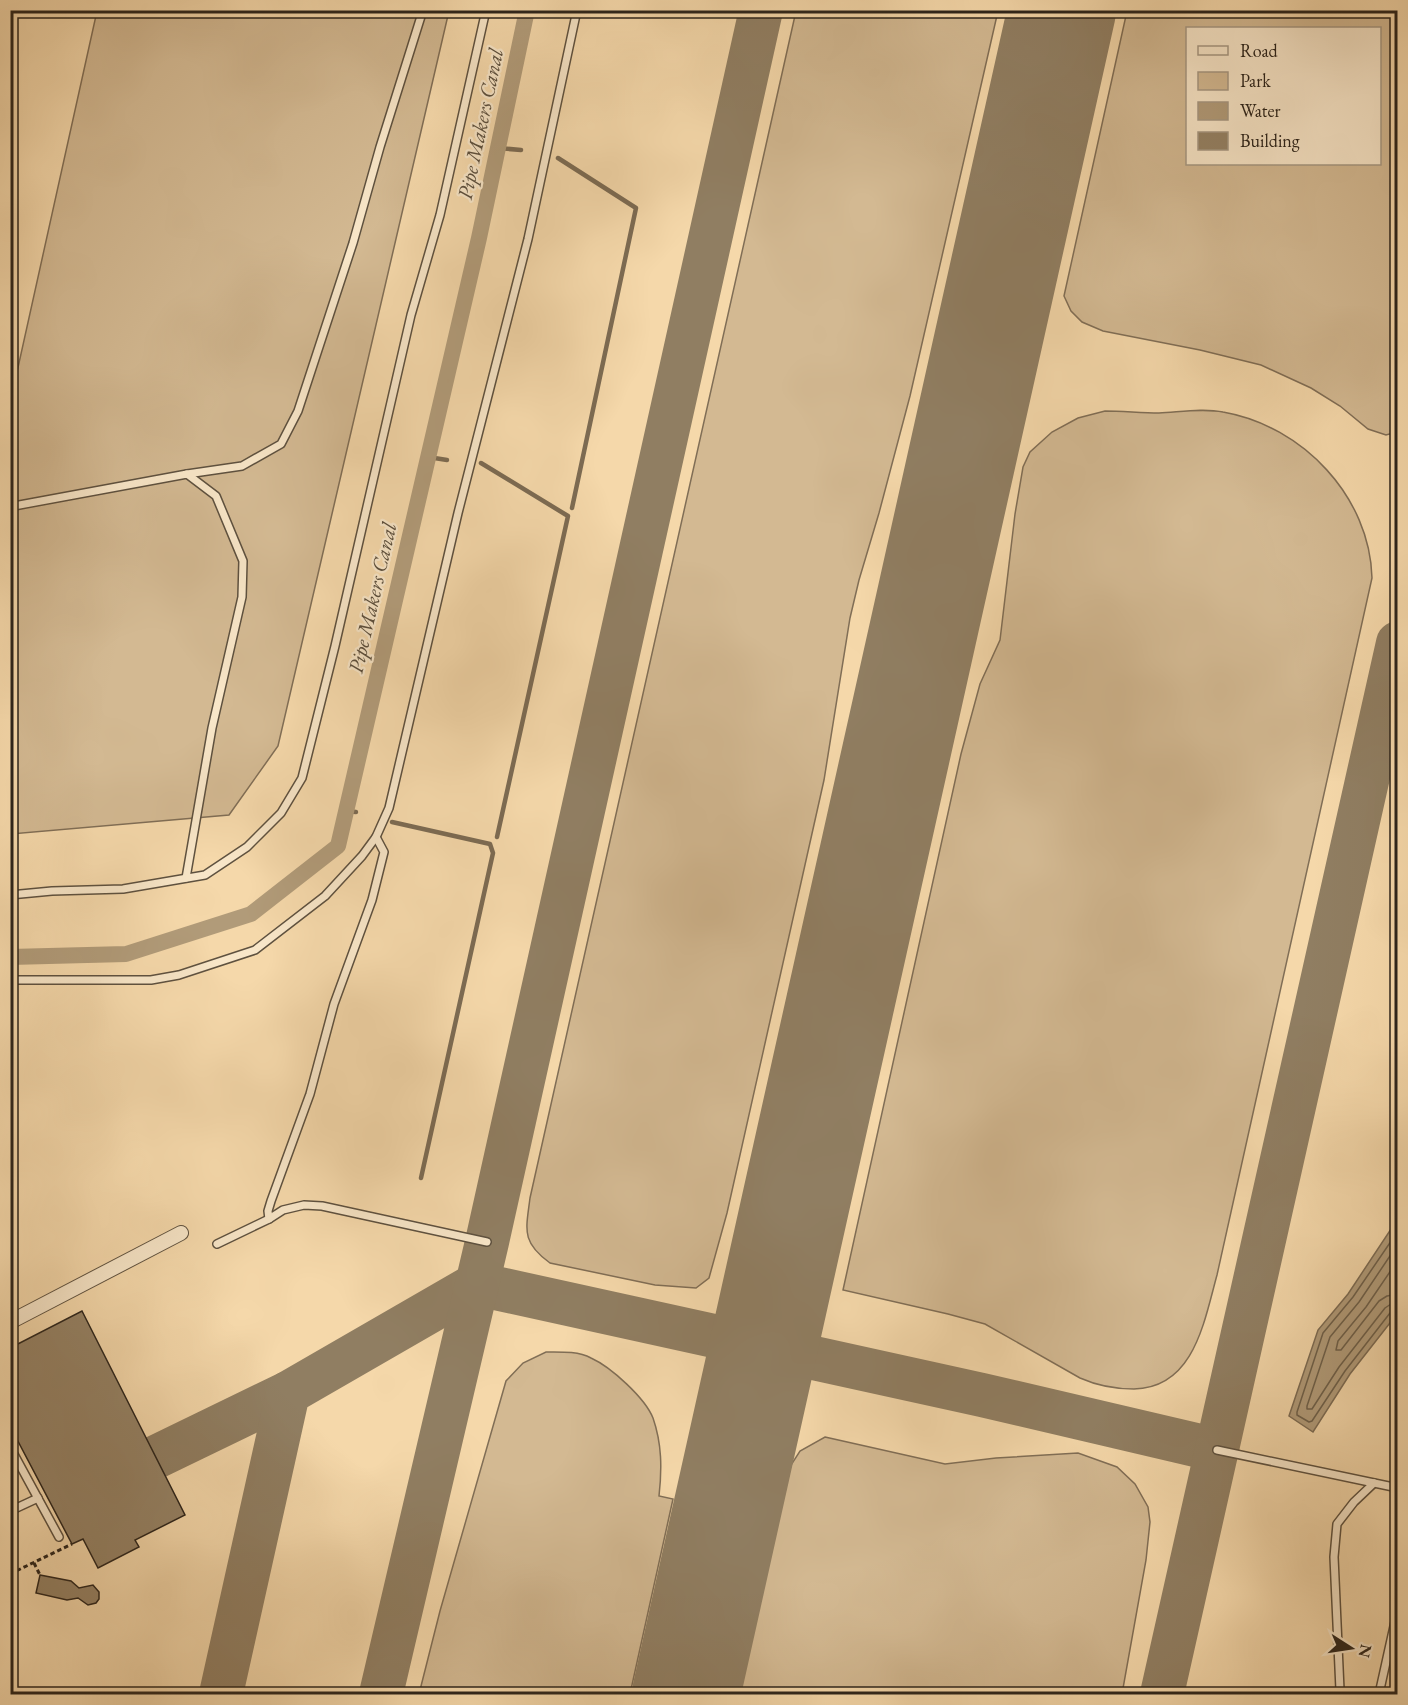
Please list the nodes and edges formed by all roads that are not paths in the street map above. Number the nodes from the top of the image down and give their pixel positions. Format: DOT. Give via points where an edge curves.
graph roads {
  1 [pos="423,10"];
  2 [pos="486,10"];
  3 [pos="577,10"];
  4 [pos="188,474"];
  5 [pos="14,506"];
  6 [pos="376,837"];
  7 [pos="186,878"];
  8 [pos="10,895"];
  9 [pos="10,980"];
  10 [pos="269,1219"];
  11 [pos="182,1233"];
  12 [pos="487,1242"];
  13 [pos="218,1244"];
  14 [pos="10,1322"];
  15 [pos="10,1447"];
  16 [pos="1217,1450"];
  17 [pos="1374,1483"];
  18 [pos="1398,1488"];
  19 [pos="38,1498"];
  20 [pos="10,1511"];
  21 [pos="59,1537"];
  22 [pos="1398,1608"];
  23 [pos="1340,1690"];
  24 [pos="1379,1695"];
  1 -- 4 [label="lane" via="298,411 281,444 242,466"];
  2 -- 7 [label="lane" via="440,215 403,347 302,778 281,813 247,847 205,874"];
  3 -- 6 [label="lane" via="528,239 389,808"];
  4 -- 5 [label="lane"];
  4 -- 7 [label="lane" via="216,496 243,561 242,597 212,728"];
  6 -- 9 [label="lane" via="325,896 255,950 151,980"];
  6 -- 10 [label="lane" via="384,852 372,900 333,1004 310,1094 268,1210"];
  7 -- 8 [label="lane" via="123,889"];
  10 -- 12 [label="lane" via="283,1210 322,1206"];
  10 -- 13 [label="lane"];
  11 -- 14 [label="street"];
  15 -- 19 [label="lane"];
  16 -- 17 [label="lane"];
  17 -- 18 [label="lane"];
  17 -- 23 [label="lane" via="1337,1524 1334,1557"];
  19 -- 20 [label="lane"];
  19 -- 21 [label="lane"];
  22 -- 24 [label="lane"];
}
